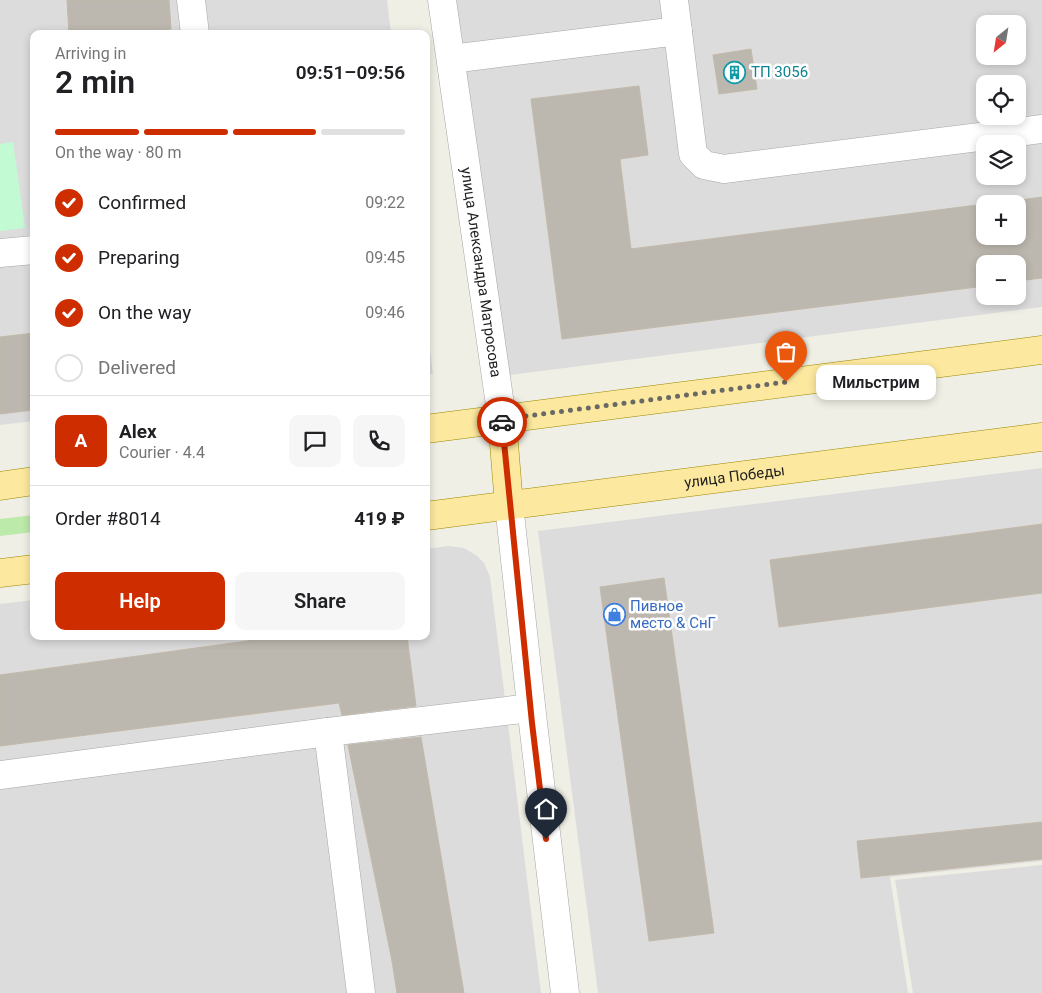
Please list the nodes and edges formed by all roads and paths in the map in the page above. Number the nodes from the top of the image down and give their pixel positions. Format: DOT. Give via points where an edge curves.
graph roads {
  1 [pos="191,0"];
  2 [pos="442,0"];
  3 [pos="674,0"];
  4 [pos="195,30"];
  5 [pos="678,31"];
  6 [pos="451,59"];
  7 [pos="1042,129"];
  8 [pos="30,250"];
  9 [pos="0,253"];
  10 [pos="1042,350"];
  11 [pos="502,419"];
  12 [pos="430,429"];
  13 [pos="1042,437"];
  14 [pos="30,482"];
  15 [pos="0,486"];
  16 [pos="509,504"];
  17 [pos="430,515"];
  18 [pos="30,569"];
  19 [pos="0,573"];
  20 [pos="531,708"];
  21 [pos="328,732"];
  22 [pos="0,775"];
  23 [pos="361,993"];
  24 [pos="565,993"];
  1 -- 4 [label="street"];
  2 -- 6 [label="street, улица Александра Матросова"];
  3 -- 5 [label="street"];
  5 -- 6 [label="street"];
  5 -- 7 [label="street" via="693,154 704,165 724,169"];
  6 -- 11 [label="street, улица Александра Матросова"];
  8 -- 9 [label="street"];
  10 -- 11 [label="main road"];
  11 -- 12 [label="main road"];
  11 -- 16 [label="main road, улица Александра Матросова"];
  13 -- 16 [label="main road, улица Победы"];
  14 -- 15 [label="main road"];
  16 -- 17 [label="main road, улица Победы"];
  16 -- 20 [label="street, улица Александра Матросова"];
  18 -- 19 [label="main road"];
  20 -- 21 [label="street"];
  20 -- 24 [label="street, улица Александра Матросова"];
  21 -- 22 [label="street"];
  21 -- 23 [label="street"];
}
